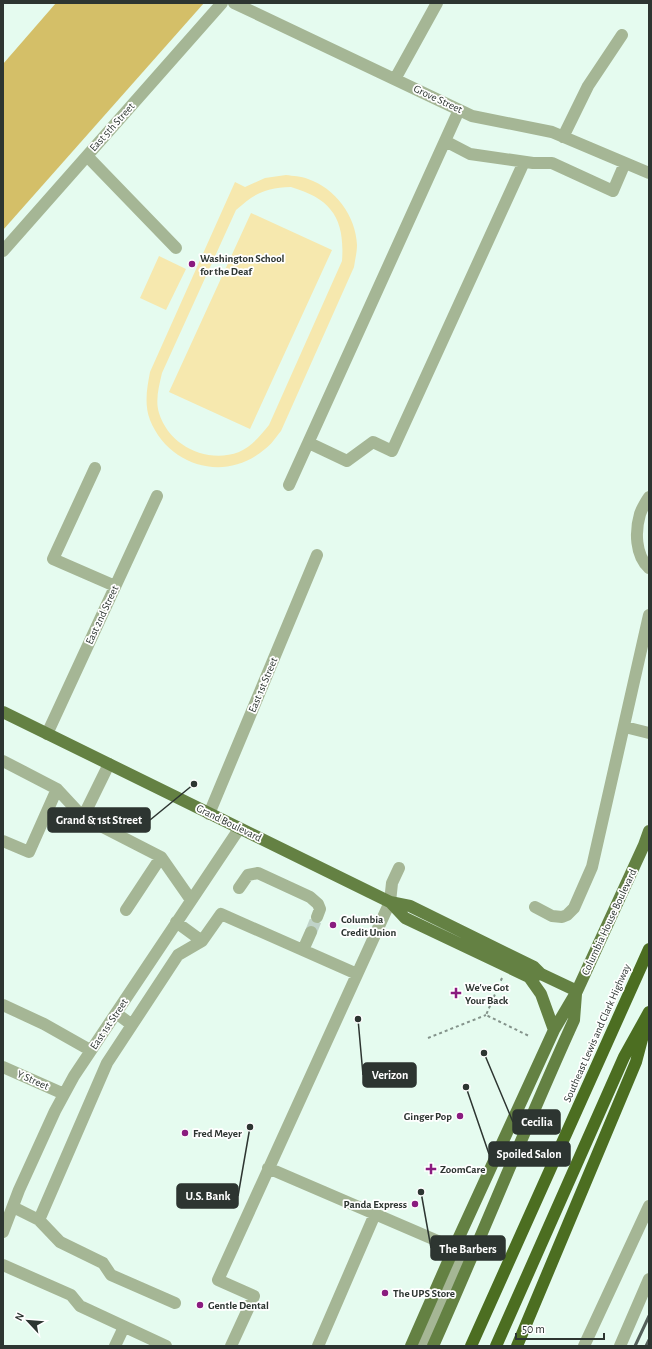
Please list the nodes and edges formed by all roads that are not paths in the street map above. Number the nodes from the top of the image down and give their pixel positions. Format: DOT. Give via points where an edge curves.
graph roads {
  1 [pos="222,3"];
  2 [pos="234,3"];
  3 [pos="438,3"];
  4 [pos="622,35"];
  5 [pos="394,79"];
  6 [pos="459,110"];
  7 [pos="563,137"];
  8 [pos="445,142"];
  9 [pos="87,156"];
  10 [pos="524,162"];
  11 [pos="625,163"];
  12 [pos="649,173"];
  13 [pos="176,248"];
  14 [pos="3,251"];
  15 [pos="309,443"];
  16 [pos="95,468"];
  17 [pos="289,485"];
  18 [pos="157,496"];
  19 [pos="649,497"];
  20 [pos="317,556"];
  21 [pos="649,568"];
  22 [pos="115,586"];
  23 [pos="649,615"];
  24 [pos="3,712"];
  25 [pos="625,727"];
  26 [pos="649,733"];
  27 [pos="47,734"];
  28 [pos="3,761"];
  29 [pos="109,764"];
  30 [pos="57,789"];
  31 [pos="209,814"];
  32 [pos="83,817"];
  33 [pos="239,829"];
  34 [pos="649,831"];
  35 [pos="3,841"];
  36 [pos="161,857"];
  37 [pos="399,868"];
  38 [pos="239,888"];
  39 [pos="191,900"];
  40 [pos="390,902"];
  41 [pos="535,907"];
  42 [pos="126,910"];
  43 [pos="317,917"];
  44 [pos="176,922"];
  45 [pos="311,932"];
  46 [pos="202,941"];
  47 [pos="303,950"];
  48 [pos="649,950"];
  49 [pos="357,974"];
  50 [pos="541,974"];
  51 [pos="529,977"];
  52 [pos="577,991"];
  53 [pos="3,1005"];
  54 [pos="116,1013"];
  55 [pos="649,1014"];
  56 [pos="132,1025"];
  57 [pos="554,1030"];
  58 [pos="90,1050"];
  59 [pos="3,1067"];
  60 [pos="64,1094"];
  61 [pos="268,1168"];
  62 [pos="649,1206"];
  63 [pos="13,1207"];
  64 [pos="375,1214"];
  65 [pos="39,1220"];
  66 [pos="3,1232"];
  67 [pos="454,1248"];
  68 [pos="3,1265"];
  69 [pos="649,1279"];
  70 [pos="175,1303"];
  71 [pos="124,1327"];
  72 [pos="115,1346"];
  73 [pos="166,1346"];
  74 [pos="231,1346"];
  75 [pos="318,1346"];
  76 [pos="411,1346"];
  77 [pos="423,1346"];
  78 [pos="433,1346"];
  79 [pos="472,1346"];
  80 [pos="496,1346"];
  81 [pos="517,1346"];
  82 [pos="584,1346"];
  83 [pos="620,1346"];
  1 -- 9 [label="street, East 5th Street"];
  2 -- 5 [label="street, Grove Street"];
  3 -- 5 [label="street"];
  4 -- 7 [label="street" via="588,86"];
  5 -- 6 [label="street, Grove Street"];
  6 -- 7 [label="street, Grove Street" via="472,116 552,132"];
  6 -- 8 [label="street"];
  7 -- 11 [label="street, Grove Street"];
  8 -- 10 [label="street" via="470,154"];
  8 -- 15 [label="street"];
  9 -- 13 [label="street"];
  9 -- 14 [label="street, East 5th Street"];
  10 -- 11 [label="street" via="552,163 613,191"];
  10 -- 15 [label="street" via="392,451 373,442 347,461"];
  11 -- 12 [label="street, Grove Street"];
  15 -- 17 [label="street"];
  16 -- 22 [label="street" via="53,559"];
  18 -- 22 [label="street, East 2nd Street"];
  19 -- 21 [label="street" via="640,513 636,539 644,563"];
  20 -- 31 [label="street, East 1st Street"];
  22 -- 27 [label="street, East 2nd Street"];
  23 -- 25 [label="street"];
  24 -- 27 [label="main road, Grand Boulevard"];
  25 -- 26 [label="street"];
  25 -- 41 [label="street" via="592,867 574,908 567,915 557,917"];
  27 -- 29 [label="main road, Grand Boulevard"];
  28 -- 30 [label="street"];
  29 -- 31 [label="main road, Grand Boulevard"];
  29 -- 32 [label="street"];
  30 -- 32 [label="street"];
  30 -- 35 [label="street" via="29,852"];
  31 -- 33 [label="main road, Grand Boulevard"];
  32 -- 36 [label="street"];
  33 -- 39 [label="street, East 1st Street"];
  33 -- 40 [label="main road, Grand Boulevard"];
  34 -- 52 [label="main road, Columbia House Boulevard"];
  36 -- 39 [label="street"];
  36 -- 42 [label="street"];
  37 -- 40 [label="street" via="392,883"];
  38 -- 43 [label="street" via="248,875 262,874 315,900 320,909"];
  39 -- 44 [label="street, East 1st Street"];
  40 -- 49 [label="street"];
  40 -- 50 [label="main road, Grand Boulevard" via="410,906 534,967"];
  40 -- 51 [label="main road, Grand Boulevard" via="405,918"];
  44 -- 46 [label="street"];
  44 -- 54 [label="street, East 1st Street"];
  45 -- 47 [label="street"];
  46 -- 47 [label="street" via="221,914"];
  46 -- 56 [label="street" via="178,955"];
  47 -- 49 [label="street"];
  48 -- 79 [label="highway, Southeast Lewis and Clark Highway"];
  49 -- 61 [label="street"];
  50 -- 51 [label="main road"];
  50 -- 52 [label="main road, Grand Boulevard"];
  51 -- 57 [label="main road" via="540,994"];
  52 -- 57 [label="main road, Columbia House Boulevard"];
  52 -- 78 [label="main road, Columbia House Boulevard" via="574,1020"];
  53 -- 58 [label="street"];
  54 -- 56 [label="street"];
  54 -- 58 [label="street, East 1st Street"];
  55 -- 80 [label="highway" via="624,1057"];
  55 -- 81 [label="highway" via="636,1062"];
  56 -- 65 [label="street" via="107,1063"];
  57 -- 67 [label="main road, Columbia House Boulevard"];
  58 -- 60 [label="street, East 1st Street"];
  59 -- 60 [label="street, Y Street"];
  60 -- 63 [label="street, East 1st Street"];
  61 -- 64 [label="street"];
  61 -- 74 [label="street" via="218,1280 254,1296"];
  62 -- 82 [label="street"];
  63 -- 65 [label="street"];
  63 -- 66 [label="street, East 1st Street"];
  64 -- 67 [label="street"];
  64 -- 75 [label="street"];
  65 -- 70 [label="street" via="60,1242 103,1262 111,1275"];
  67 -- 76 [label="main road, Columbia House Boulevard"];
  67 -- 77 [label="street" via="459,1262 457,1270"];
  68 -- 71 [label="street" via="71,1295 80,1306"];
  69 -- 83 [label="street"];
  71 -- 72 [label="street"];
  71 -- 73 [label="street"];
}
